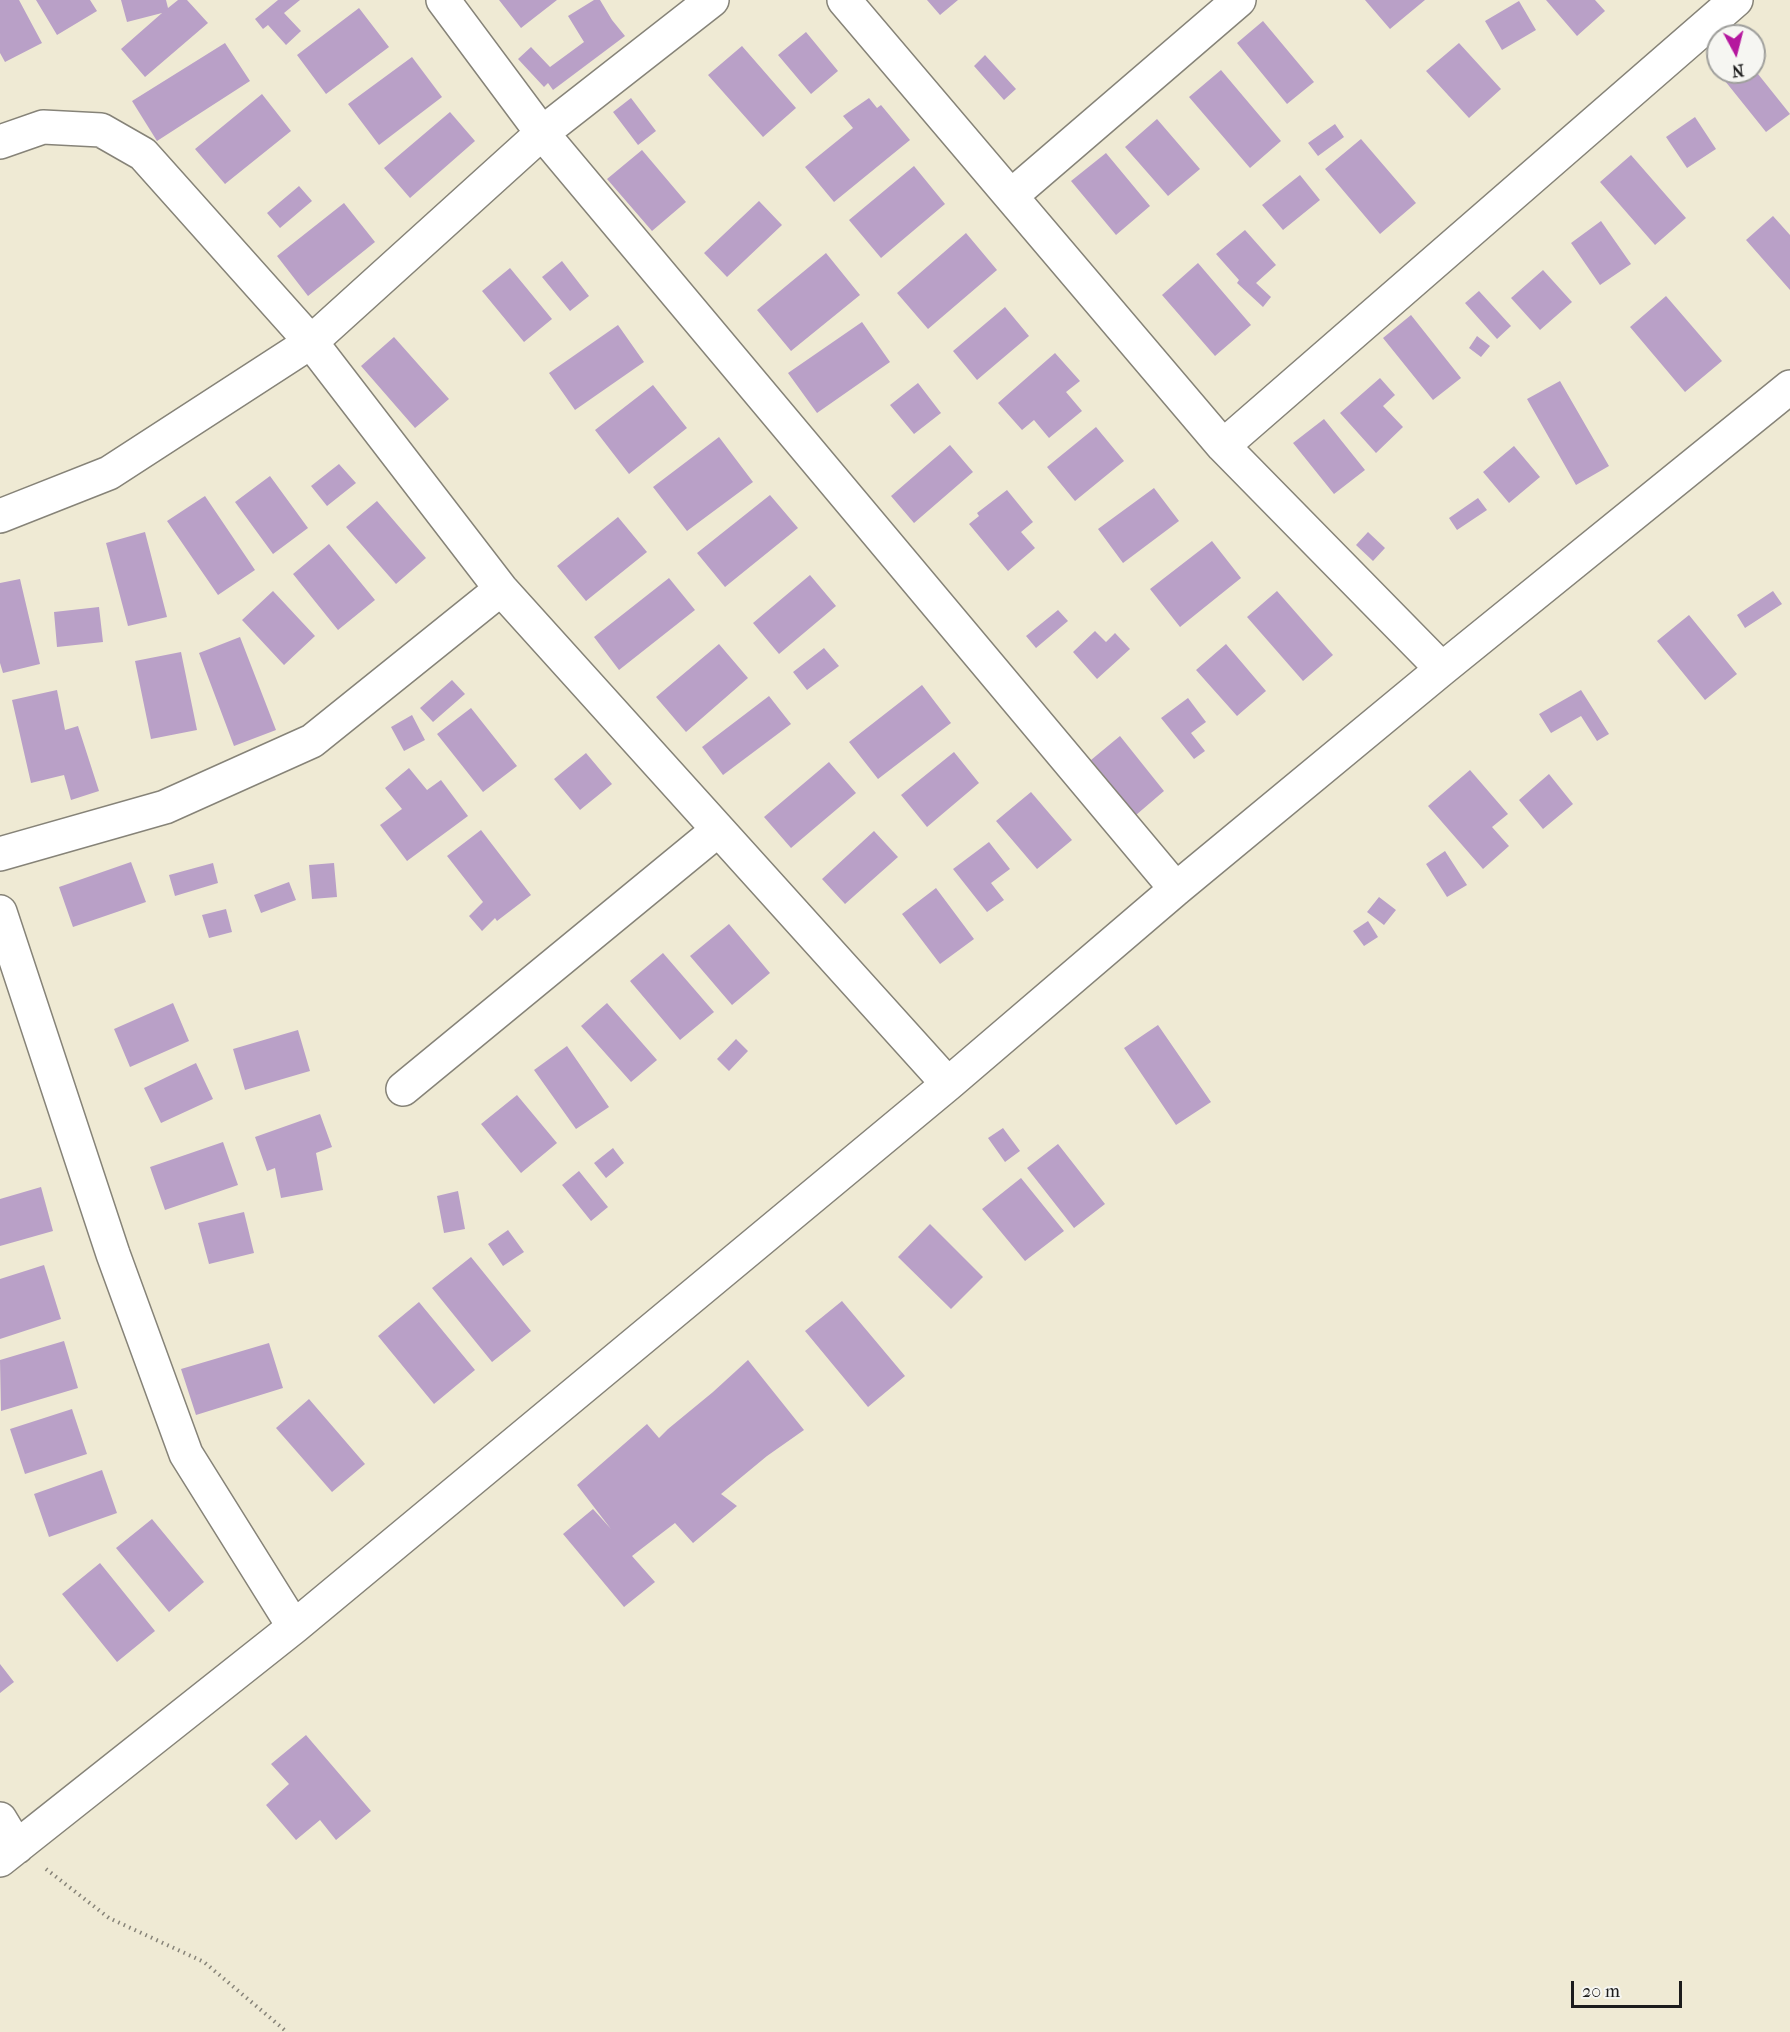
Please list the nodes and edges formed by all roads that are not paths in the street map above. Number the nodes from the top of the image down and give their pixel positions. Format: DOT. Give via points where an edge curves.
graph roads {
  1 [pos="443,0"];
  2 [pos="712,0"];
  3 [pos="844,0"];
  4 [pos="1239,0"];
  5 [pos="1736,0"];
  6 [pos="542,133"];
  7 [pos="0,142"];
  8 [pos="1011,196"];
  9 [pos="311,342"];
  10 [pos="1790,387"];
  11 [pos="1223,446"];
  12 [pos="0,516"];
  13 [pos="501,589"];
  14 [pos="1442,669"];
  15 [pos="718,830"];
  16 [pos="0,854"];
  17 [pos="1176,889"];
  18 [pos="0,912"];
  19 [pos="948,1084"];
  20 [pos="402,1089"];
  21 [pos="294,1627"];
  22 [pos="0,1819"];
  23 [pos="8,1854"];
  1 -- 6 [label="street"];
  2 -- 6 [label="street"];
  3 -- 8 [label="street"];
  4 -- 8 [label="street"];
  5 -- 11 [label="street"];
  6 -- 9 [label="street"];
  6 -- 17 [label="street"];
  7 -- 9 [label="street" via="43,127 101,130 143,154"];
  8 -- 11 [label="street"];
  9 -- 12 [label="street" via="109,473"];
  9 -- 13 [label="street"];
  10 -- 14 [label="street"];
  11 -- 14 [label="street"];
  13 -- 15 [label="street"];
  13 -- 16 [label="street" via="312,741 165,807"];
  14 -- 17 [label="street"];
  15 -- 19 [label="street"];
  15 -- 20 [label="street"];
  17 -- 19 [label="street"];
  18 -- 21 [label="street" via="112,1254 186,1454"];
  19 -- 21 [label="street"];
  21 -- 23 [label="street"];
  22 -- 23 [label="street"];
}
